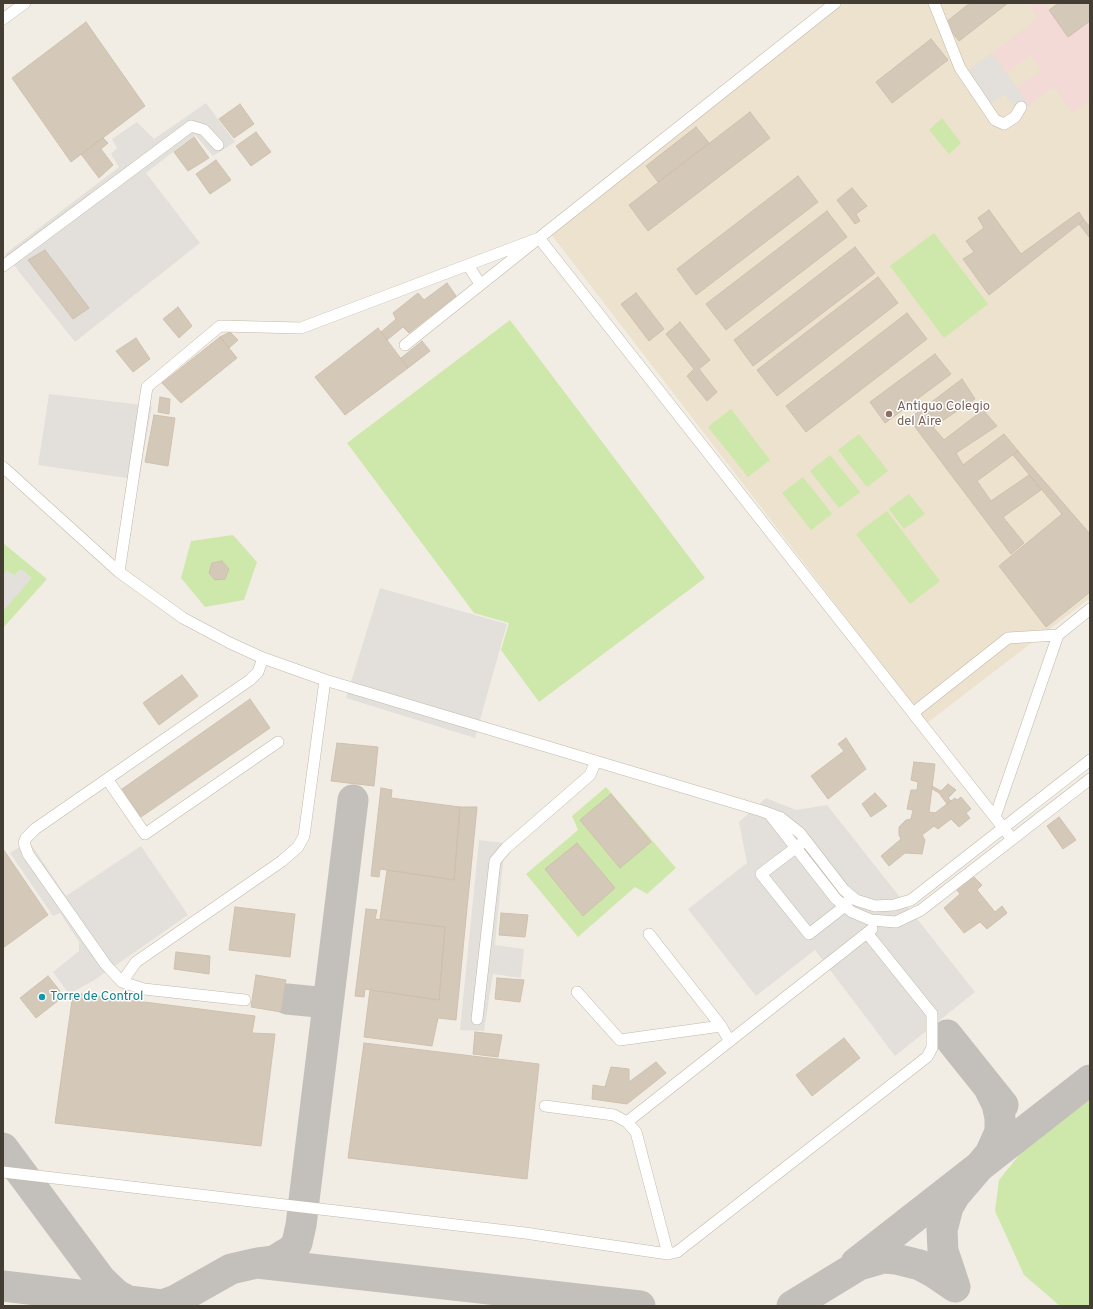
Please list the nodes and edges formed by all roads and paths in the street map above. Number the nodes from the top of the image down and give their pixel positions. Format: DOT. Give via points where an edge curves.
graph roads {
  1 [pos="25,3"];
  2 [pos="835,3"];
  3 [pos="934,3"];
  4 [pos="3,19"];
  5 [pos="1021,106"];
  6 [pos="218,145"];
  7 [pos="539,238"];
  8 [pos="468,265"];
  9 [pos="3,266"];
  10 [pos="480,284"];
  11 [pos="405,345"];
  12 [pos="3,467"];
  13 [pos="119,572"];
  14 [pos="1090,609"];
  15 [pos="1058,635"];
  16 [pos="263,658"];
  17 [pos="325,680"];
  18 [pos="913,713"];
  19 [pos="278,742"];
  20 [pos="1090,760"];
  21 [pos="596,761"];
  22 [pos="107,779"];
  23 [pos="1090,779"];
  24 [pos="769,814"];
  25 [pos="995,817"];
  26 [pos="1003,828"];
  27 [pos="1012,839"];
  28 [pos="805,840"];
  29 [pos="796,847"];
  30 [pos="852,896"];
  31 [pos="845,906"];
  32 [pos="885,906"];
  33 [pos="882,920"];
  34 [pos="867,933"];
  35 [pos="649,934"];
  36 [pos="122,982"];
  37 [pos="577,992"];
  38 [pos="245,1000"];
  39 [pos="477,1019"];
  40 [pos="721,1026"];
  41 [pos="729,1040"];
  42 [pos="545,1106"];
  43 [pos="627,1122"];
  44 [pos="3,1172"];
  45 [pos="668,1254"];
  1 -- 4 [label="lane"];
  2 -- 7 [label="lane"];
  3 -- 5 [label="lane" via="960,68 995,120 1004,124 1015,117"];
  6 -- 9 [label="lane" via="204,130 191,126"];
  7 -- 8 [label="lane"];
  7 -- 10 [label="lane"];
  7 -- 18 [label="lane"];
  8 -- 10 [label="lane"];
  8 -- 13 [label="lane" via="301,328 220,326 147,387"];
  10 -- 11 [label="lane"];
  12 -- 13 [label="lane"];
  13 -- 16 [label="lane" via="183,618"];
  14 -- 15 [label="lane"];
  15 -- 18 [label="lane" via="1008,638"];
  15 -- 25 [label="lane"];
  16 -- 17 [label="lane"];
  16 -- 22 [label="lane" via="258,672 250,680"];
  17 -- 21 [label="lane"];
  17 -- 36 [label="lane" via="304,836 298,847 282,861 136,962"];
  18 -- 25 [label="lane"];
  19 -- 22 [label="lane" via="145,834"];
  20 -- 26 [label="lane"];
  21 -- 24 [label="lane"];
  21 -- 39 [label="lane" via="590,775 506,848 495,861"];
  22 -- 36 [label="lane" via="29,833 24,843 28,854 112,974"];
  23 -- 27 [label="lane"];
  24 -- 28 [label="lane" via="782,818"];
  24 -- 29 [label="lane"];
  25 -- 26 [label="lane"];
  26 -- 27 [label="lane"];
  26 -- 32 [label="lane" via="911,900"];
  27 -- 33 [label="lane" via="921,910 896,922"];
  28 -- 29 [label="lane"];
  28 -- 30 [label="lane" via="844,890"];
  29 -- 31 [label="lane" via="836,899"];
  29 -- 31 [label="lane" via="761,874 809,934"];
  30 -- 31 [label="lane"];
  30 -- 32 [label="lane" via="856,900 875,906"];
  31 -- 33 [label="lane" via="871,920"];
  32 -- 33 [label="lane"];
  33 -- 34 [label="lane"];
  34 -- 41 [label="lane"];
  34 -- 45 [label="lane" via="932,1014 932,1048 927,1057 677,1252"];
  35 -- 40 [label="lane"];
  36 -- 38 [label="lane" via="144,989"];
  37 -- 40 [label="lane" via="620,1040"];
  40 -- 41 [label="lane"];
  41 -- 43 [label="lane"];
  42 -- 43 [label="lane" via="614,1116"];
  43 -- 45 [label="lane" via="636,1132"];
  44 -- 45 [label="lane" via="525,1233"];
}
